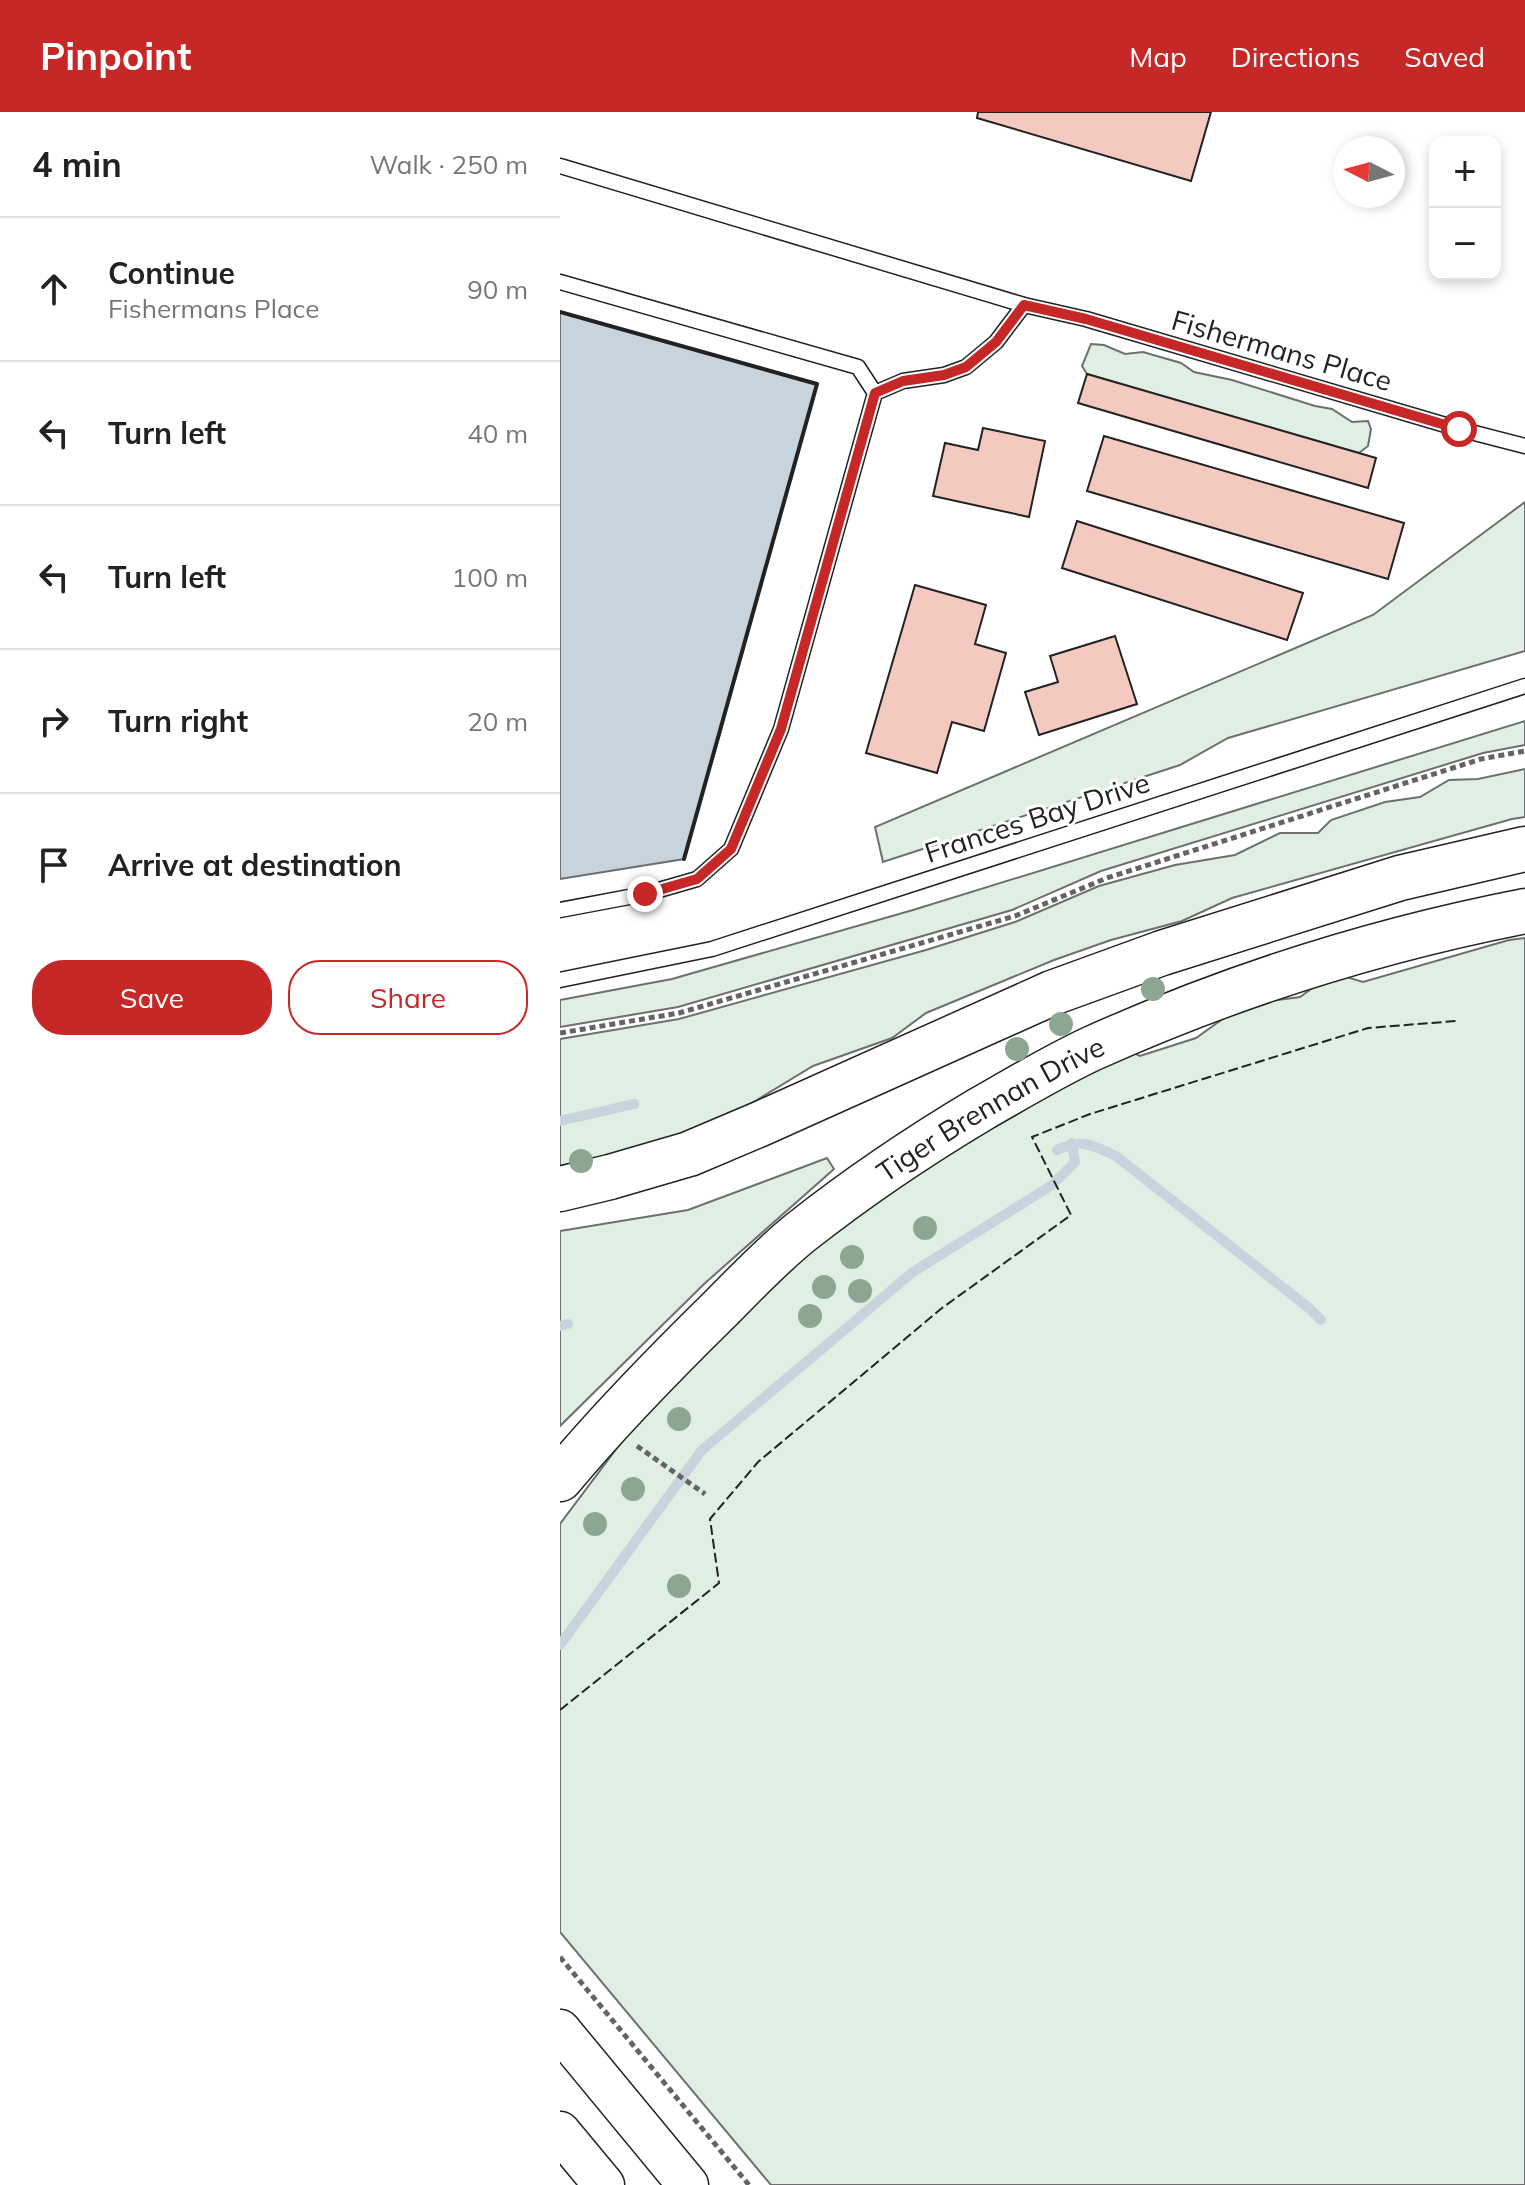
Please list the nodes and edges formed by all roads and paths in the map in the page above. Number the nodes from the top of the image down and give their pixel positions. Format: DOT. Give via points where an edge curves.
graph roads {
  1 [pos="560,166"];
  2 [pos="560,282"];
  3 [pos="1024,305"];
  4 [pos="875,393"];
  5 [pos="1525,446"];
  6 [pos="1525,686"];
  7 [pos="1525,751"];
  8 [pos="1525,849"];
  9 [pos="560,910"];
  10 [pos="1525,911"];
  11 [pos="560,980"];
  12 [pos="560,1033"];
  13 [pos="560,1189"];
  14 [pos="607,1425"];
  15 [pos="560,1479"];
  16 [pos="705,1494"];
  17 [pos="560,1957"];
  18 [pos="560,2030"];
  19 [pos="560,2132"];
  20 [pos="604,2185"];
  21 [pos="688,2185"];
  22 [pos="749,2185"];
  1 -- 3 [label="lane, Fishermans Place"];
  2 -- 4 [label="lane" via="858,367"];
  3 -- 4 [label="lane" via="996,342 966,367"];
  3 -- 5 [label="lane, Fishermans Place"];
  4 -- 9 [label="lane" via="781,729 731,849 697,879"];
  6 -- 11 [label="lane, Frances Bay Drive" via="712,949"];
  7 -- 12 [label="path" via="1481,759 1107,878 1015,916 679,1013"];
  8 -- 13 [label="main road" via="1400,878 1162,953 1052,993 689,1154"];
  10 -- 14 [label="main road, Tiger Brennan Drive" via="1299,968 1091,1049 1022,1085 940,1134 802,1232"];
  14 -- 15 [label="main road, Tiger Brennan Drive"];
  14 -- 16 [label="path"];
  17 -- 22 [label="path"];
  18 -- 21 [label="street"];
  19 -- 20 [label="street"];
}
